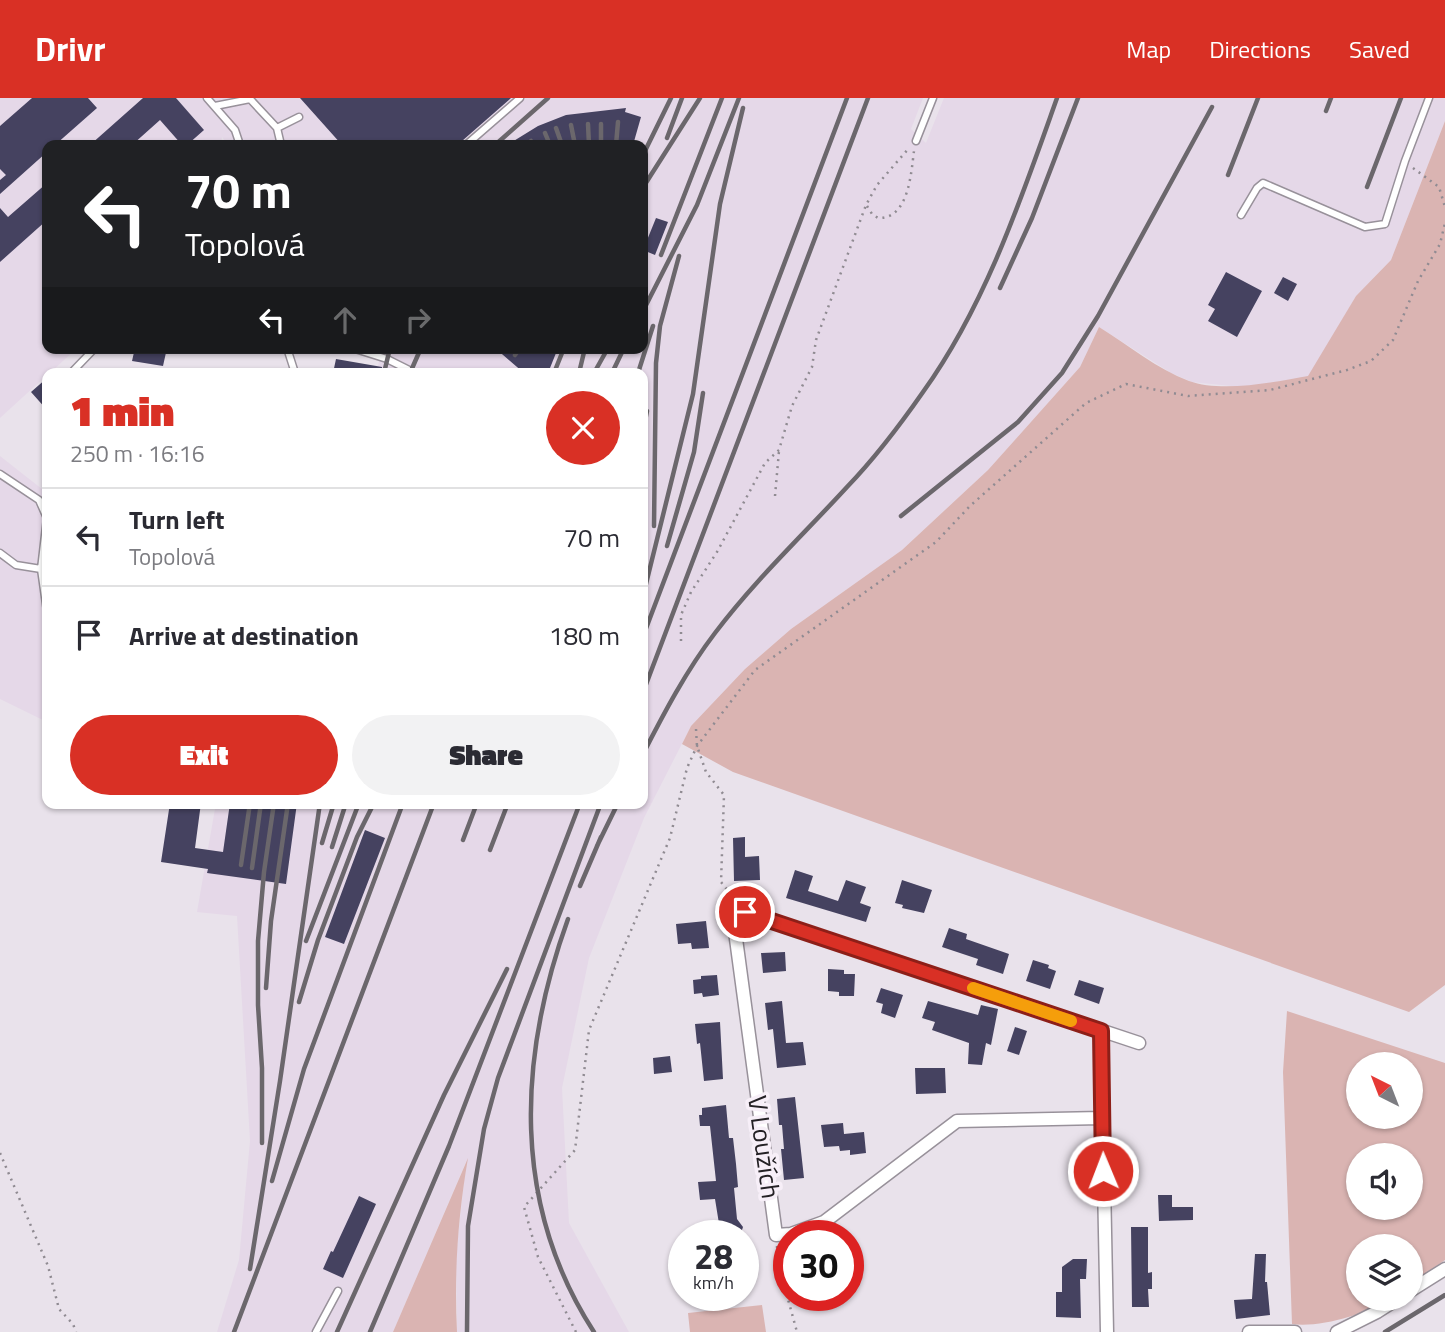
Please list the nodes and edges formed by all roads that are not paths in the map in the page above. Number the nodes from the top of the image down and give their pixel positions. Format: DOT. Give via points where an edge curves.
graph roads {
  1 [pos="207,98"];
  2 [pos="520,98"];
  3 [pos="933,98"];
  4 [pos="1429,98"];
  5 [pos="215,106"];
  6 [pos="299,117"];
  7 [pos="277,128"];
  8 [pos="238,140"];
  9 [pos="280,140"];
  10 [pos="472,140"];
  11 [pos="916,141"];
  12 [pos="1241,215"];
  13 [pos="89,354"];
  14 [pos="371,354"];
  15 [pos="76,368"];
  16 [pos="405,368"];
  17 [pos="0,474"];
  18 [pos="42,507"];
  19 [pos="0,553"];
  20 [pos="42,560"];
  21 [pos="41,569"];
  22 [pos="42,576"];
  23 [pos="1101,1031"];
  24 [pos="1139,1043"];
  25 [pos="1101,1118"];
  26 [pos="1445,1269"];
  27 [pos="1423,1283"];
  28 [pos="338,1291"];
  29 [pos="1379,1311"];
  30 [pos="316,1332"];
  31 [pos="1107,1332"];
  32 [pos="1249,1332"];
  33 [pos="1295,1332"];
  34 [pos="1337,1332"];
  1 -- 5 [label="lane"];
  2 -- 10 [label="lane"];
  3 -- 11 [label="lane"];
  4 -- 12 [label="lane" via="1385,224 1365,227 1264,183"];
  5 -- 7 [label="lane" via="250,99"];
  5 -- 8 [label="lane"];
  6 -- 7 [label="lane"];
  7 -- 9 [label="lane"];
  13 -- 15 [label="lane"];
  14 -- 16 [label="lane"];
  17 -- 18 [label="lane"];
  19 -- 21 [label="lane" via="16,565"];
  20 -- 21 [label="lane"];
  21 -- 22 [label="lane"];
  23 -- 24 [label="street"];
  23 -- 25 [label="street"];
  23 -- 25 [label="street, V Loužích" via="745,912 734,924 776,1235 824,1222 957,1121"];
  25 -- 31 [label="street"];
  26 -- 27 [label="street"];
  28 -- 30 [label="lane"];
  29 -- 34 [label="street"];
  32 -- 33 [label="street"];
}
